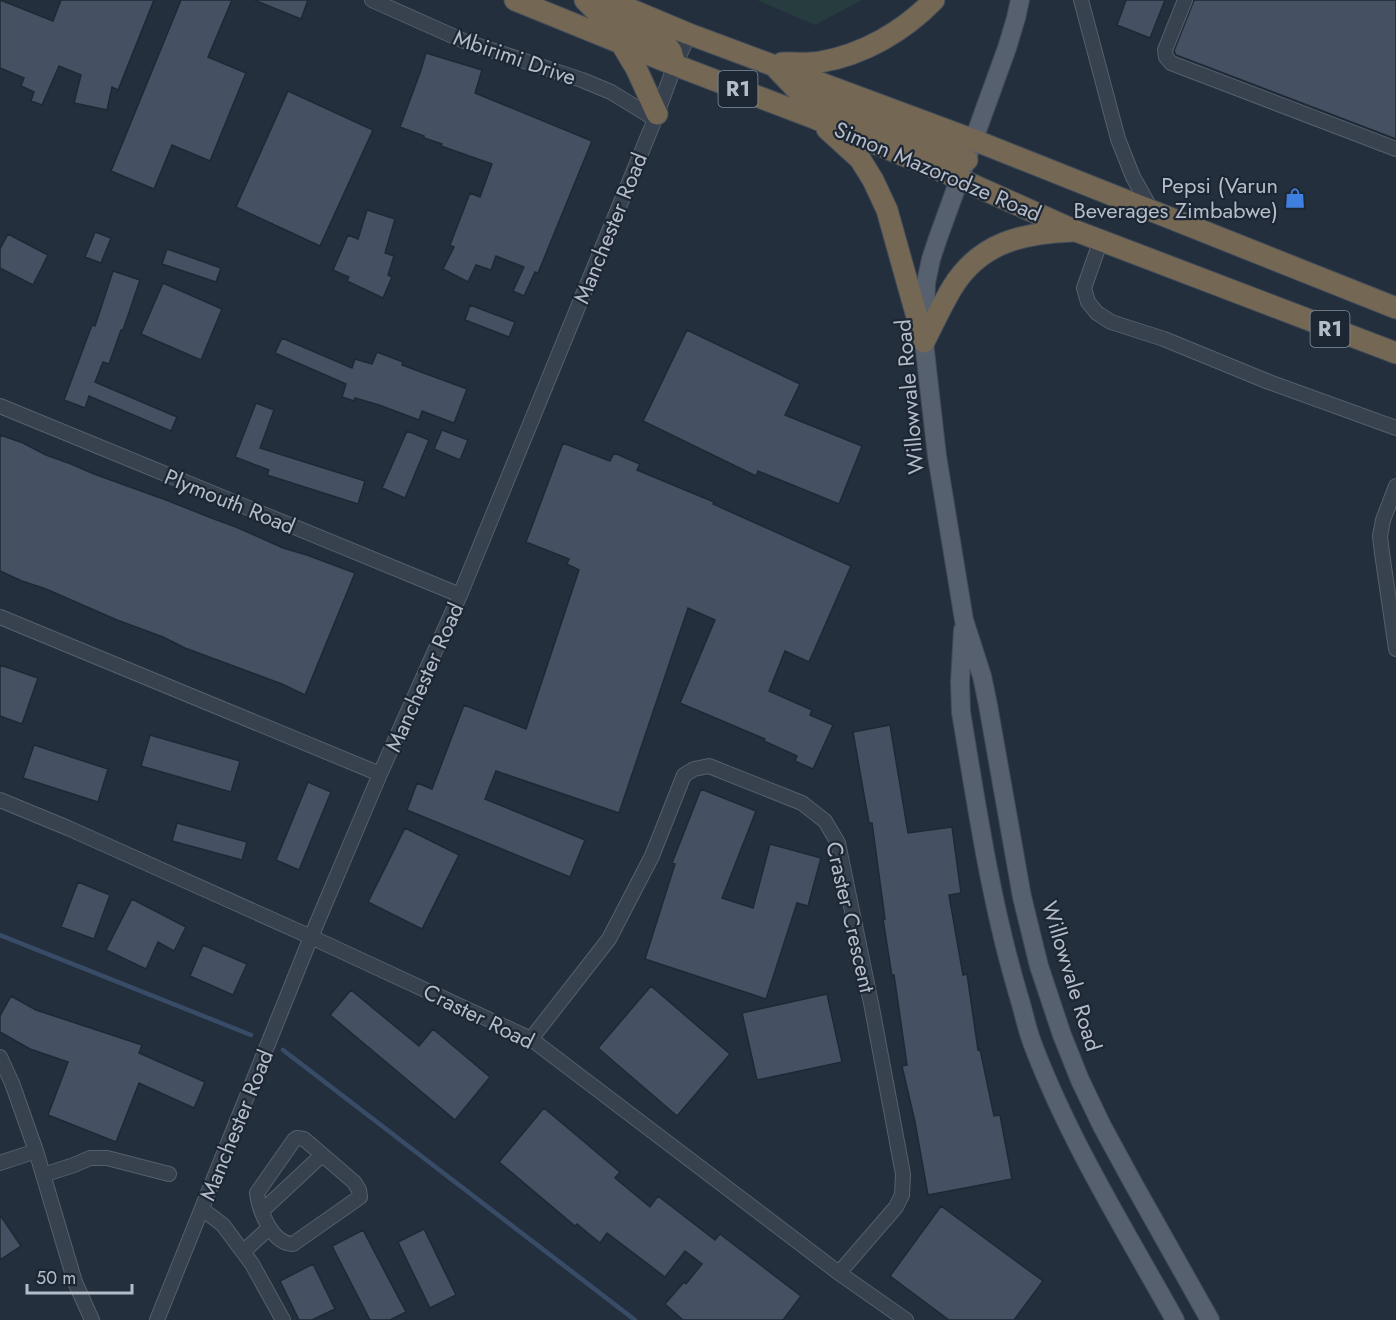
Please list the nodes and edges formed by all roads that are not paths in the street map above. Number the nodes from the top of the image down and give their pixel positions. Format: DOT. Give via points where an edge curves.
graph roads {
  1 [pos="372,0"];
  2 [pos="515,0"];
  3 [pos="585,0"];
  4 [pos="608,0"];
  5 [pos="934,0"];
  6 [pos="1020,0"];
  7 [pos="1081,0"];
  8 [pos="1185,0"];
  9 [pos="689,34"];
  10 [pos="621,43"];
  11 [pos="772,64"];
  12 [pos="675,65"];
  13 [pos="656,117"];
  14 [pos="814,118"];
  15 [pos="1396,148"];
  16 [pos="967,160"];
  17 [pos="1152,211"];
  18 [pos="1076,231"];
  19 [pos="1101,240"];
  20 [pos="1396,308"];
  21 [pos="924,342"];
  22 [pos="1396,353"];
  23 [pos="0,406"];
  24 [pos="1396,428"];
  25 [pos="1396,486"];
  26 [pos="460,595"];
  27 [pos="0,617"];
  28 [pos="963,620"];
  29 [pos="1396,649"];
  30 [pos="380,774"];
  31 [pos="0,800"];
  32 [pos="311,937"];
  33 [pos="531,1039"];
  34 [pos="0,1057"];
  35 [pos="36,1150"];
  36 [pos="322,1155"];
  37 [pos="0,1164"];
  38 [pos="169,1174"];
  39 [pos="43,1175"];
  40 [pos="202,1209"];
  41 [pos="262,1211"];
  42 [pos="269,1228"];
  43 [pos="243,1252"];
  44 [pos="839,1273"];
  45 [pos="92,1320"];
  46 [pos="157,1320"];
  47 [pos="282,1320"];
  48 [pos="906,1320"];
  49 [pos="1175,1320"];
  50 [pos="1210,1320"];
  1 -- 13 [label="street, Mbirimi Drive" via="464,41 582,80"];
  2 -- 10 [label="highway, Simon Mazorodze Road / R1"];
  3 -- 12 [label="highway" via="606,21 668,46"];
  4 -- 9 [label="highway, Simon Mazorodze Road / R1"];
  5 -- 11 [label="highway" via="878,43 820,62"];
  6 -- 16 [label="main road, Willowvale Road"];
  7 -- 17 [label="street" via="1118,139"];
  8 -- 15 [label="street" via="1165,50 1171,63"];
  9 -- 11 [label="highway, Simon Mazorodze Road / R1"];
  9 -- 12 [label="street, Manchester Road"];
  10 -- 12 [label="highway, Simon Mazorodze Road / R1"];
  10 -- 13 [label="highway" via="640,75"];
  11 -- 16 [label="highway, Simon Mazorodze Road / R1"];
  12 -- 13 [label="street, Manchester Road"];
  12 -- 14 [label="highway, Simon Mazorodze Road / R1"];
  13 -- 26 [label="street, Manchester Road"];
  14 -- 16 [label="highway, Simon Mazorodze Road / R1"];
  14 -- 21 [label="highway" via="860,159 873,180 886,210"];
  16 -- 17 [label="highway, Simon Mazorodze Road / R1"];
  16 -- 18 [label="highway, Simon Mazorodze Road / R1"];
  16 -- 21 [label="main road, Willowvale Road" via="931,259"];
  17 -- 20 [label="highway, Simon Mazorodze Road / R1"];
  18 -- 19 [label="highway, Simon Mazorodze Road / R1"];
  18 -- 21 [label="highway" via="1028,235 986,251 953,287"];
  19 -- 22 [label="highway, Simon Mazorodze Road / R1"];
  19 -- 24 [label="street" via="1084,288 1088,302 1111,322"];
  21 -- 28 [label="main road, Willowvale Road"];
  23 -- 26 [label="street, Plymouth Road"];
  25 -- 29 [label="street" via="1380,536"];
  26 -- 30 [label="street, Manchester Road"];
  27 -- 30 [label="street"];
  28 -- 49 [label="main road, Willowvale Road" via="961,712 994,903 1029,1033 1079,1147"];
  28 -- 50 [label="main road, Willowvale Road" via="982,676 1022,897 1062,1035 1102,1126"];
  30 -- 32 [label="street, Manchester Road"];
  31 -- 32 [label="street, Craster Road"];
  32 -- 33 [label="street, Craster Road"];
  32 -- 40 [label="street, Manchester Road"];
  33 -- 44 [label="street, Craster Road"];
  33 -- 44 [label="street, Craster Crescent" via="609,939 652,856 684,775 709,766 802,803 825,821 838,843 903,1174 902,1196 896,1208"];
  34 -- 35 [label="street"];
  35 -- 37 [label="street"];
  35 -- 39 [label="street"];
  36 -- 41 [label="street"];
  36 -- 41 [label="street" via="304,1139 294,1140 257,1193"];
  36 -- 42 [label="street" via="354,1182 360,1197 293,1244 284,1243"];
  38 -- 39 [label="street" via="107,1158 90,1158"];
  39 -- 45 [label="street" via="75,1282"];
  40 -- 43 [label="street" via="222,1225"];
  40 -- 46 [label="street, Manchester Road"];
  41 -- 42 [label="street"];
  42 -- 43 [label="street"];
  43 -- 47 [label="street"];
  44 -- 48 [label="street, Craster Road"];
}
